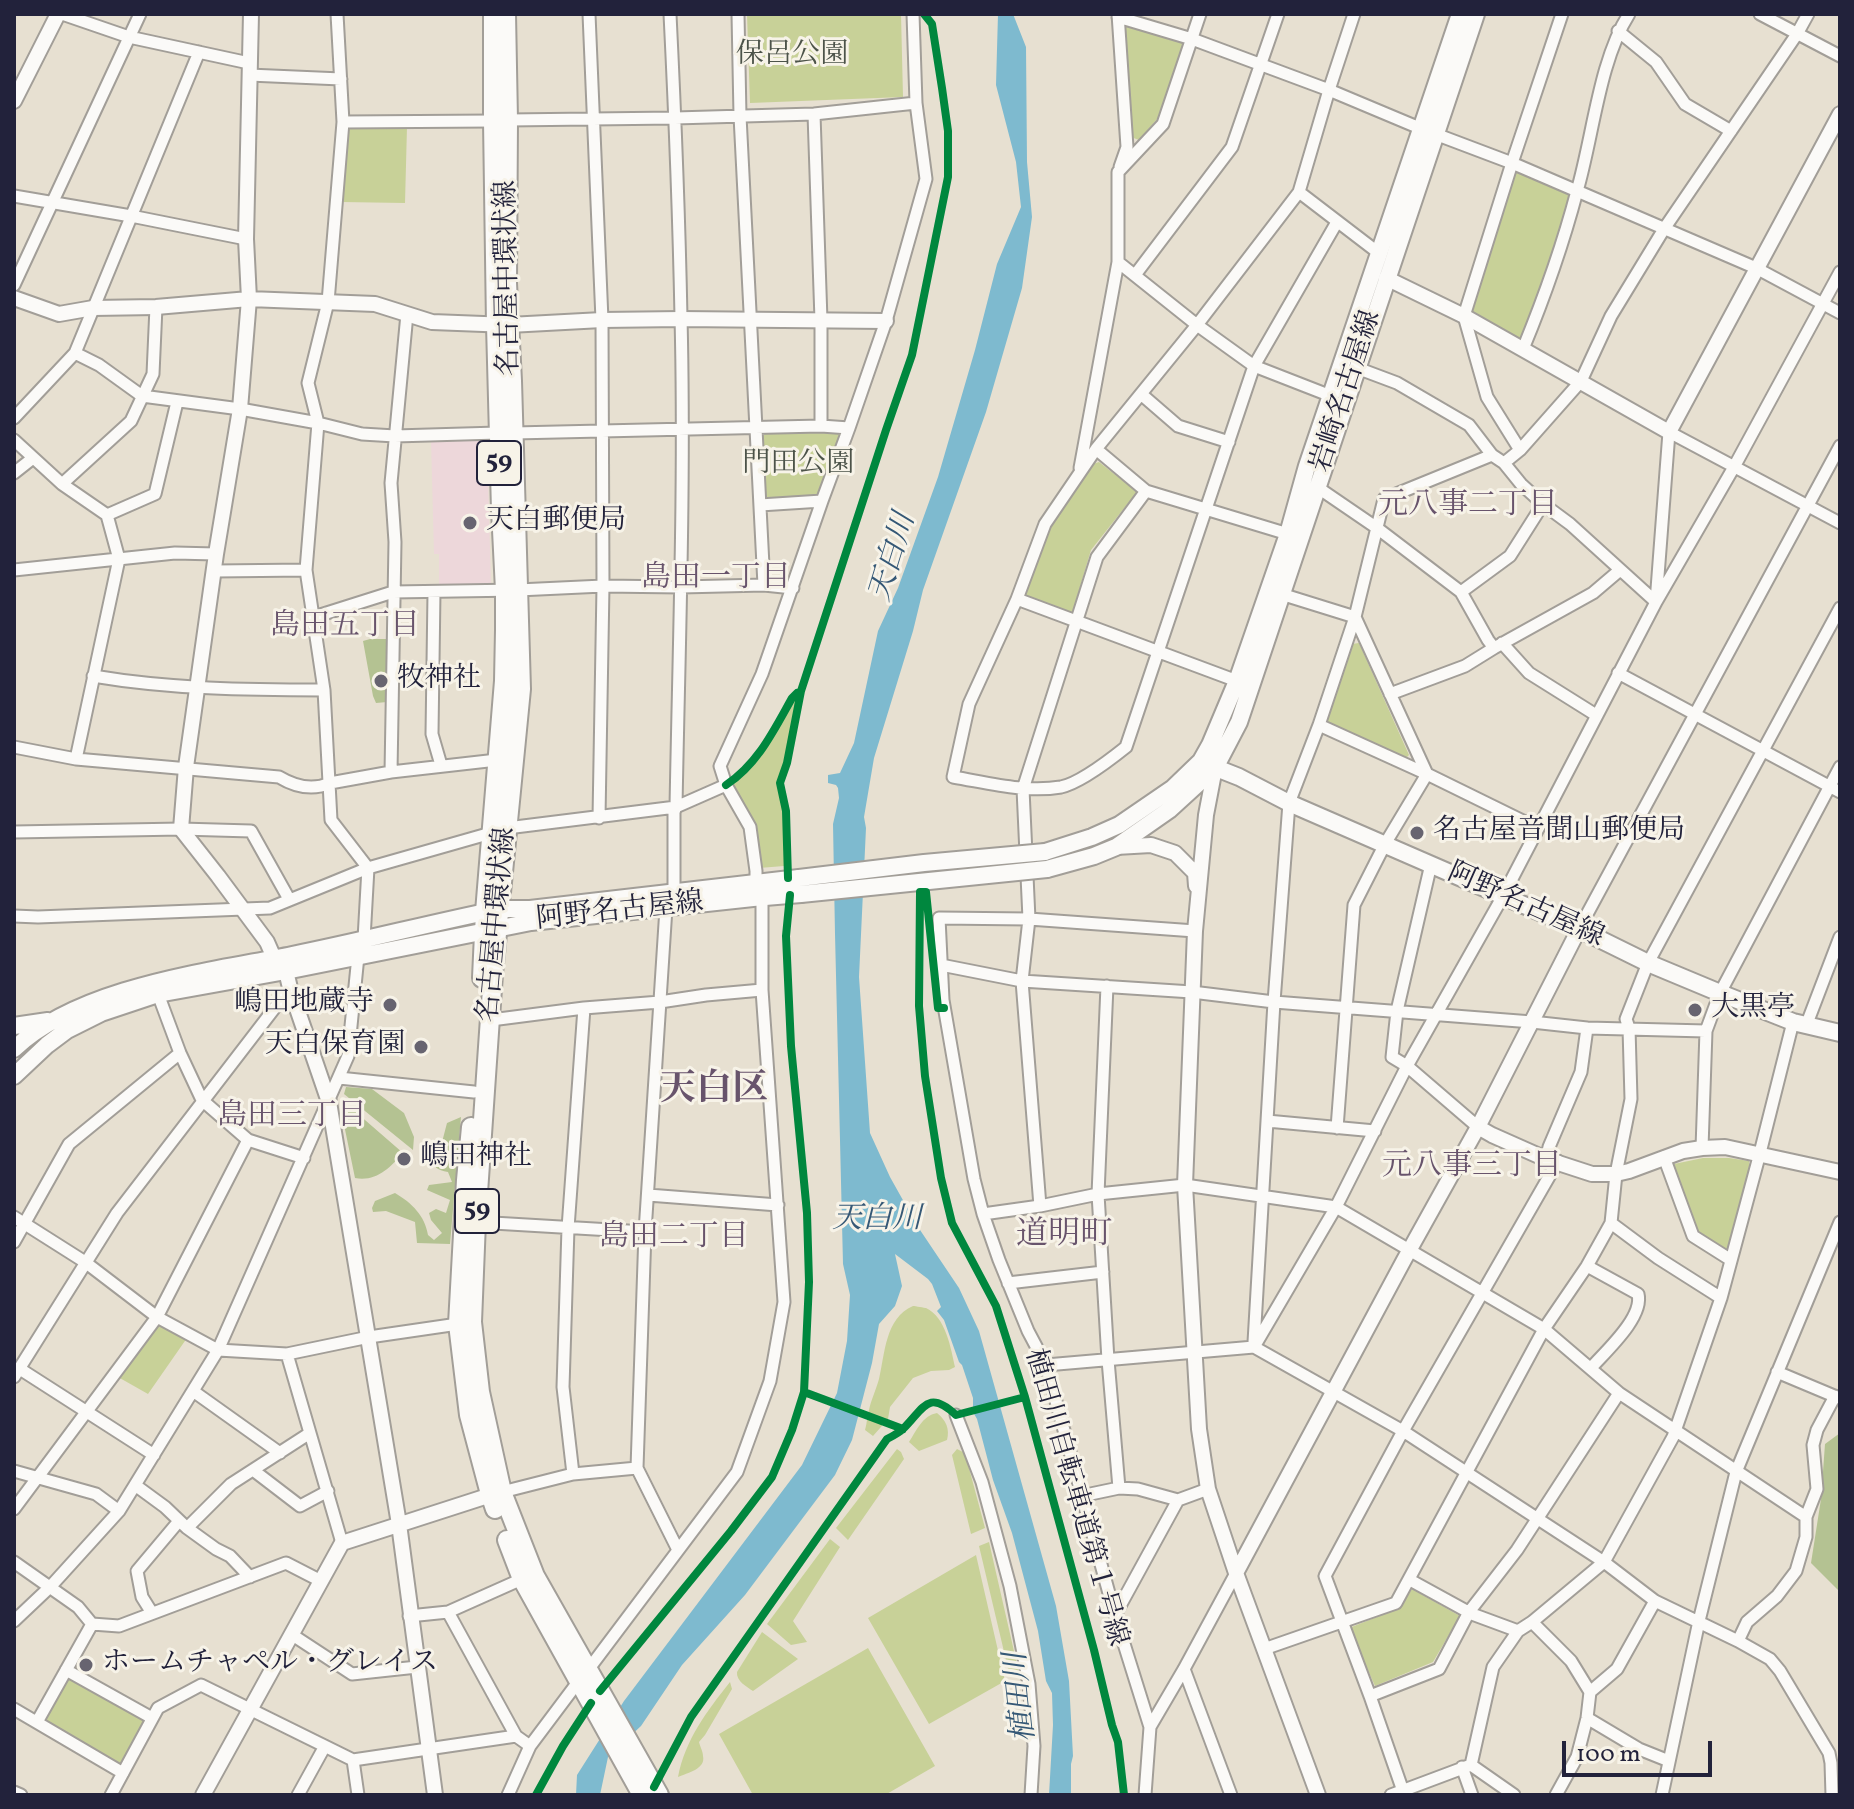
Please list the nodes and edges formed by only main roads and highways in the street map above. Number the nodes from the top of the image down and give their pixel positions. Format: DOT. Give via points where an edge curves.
graph roads {
  1 [pos="493,14"];
  2 [pos="506,14"];
  3 [pos="1460,14"];
  4 [pos="1476,14"];
  5 [pos="500,121"];
  6 [pos="1429,131"];
  7 [pos="512,590"];
  8 [pos="1206,769"];
  9 [pos="499,830"];
  10 [pos="1046,860"];
  11 [pos="492,920"];
  12 [pos="361,947"];
  13 [pos="18,1030"];
  14 [pos="1840,1033"];
  15 [pos="14,1049"];
  16 [pos="35,1055"];
  17 [pos="14,1076"];
  18 [pos="496,1493"];
  19 [pos="583,1676"];
  20 [pos="647,1790"];
  1 -- 5 [label="main road, 名古屋中環状線 / 59"];
  2 -- 5 [label="main road, 名古屋中環状線 / 59"];
  3 -- 6 [label="main road, 岩崎名古屋線"];
  4 -- 6 [label="main road, 岩崎名古屋線"];
  5 -- 7 [label="main road, 名古屋中環状線 / 59"];
  6 -- 8 [label="main road, 岩崎名古屋線" via="1380,254"];
  6 -- 8 [label="main road, 岩崎名古屋線" via="1386,278 1239,722"];
  7 -- 9 [label="main road, 名古屋中環状線 / 59" via="497,760"];
  7 -- 9 [label="main road, 名古屋中環状線 / 59" via="521,689"];
  8 -- 10 [label="main road, 阿野名古屋線" via="1119,825"];
  8 -- 10 [label="main road, 阿野名古屋線" via="1169,810 1116,847"];
  8 -- 14 [label="main road, 阿野名古屋線" via="1239,777 1720,993 1799,1024"];
  9 -- 11 [label="main road, 名古屋中環状線 / 59"];
  10 -- 11 [label="main road, 阿野名古屋線, bridge" via="924,863 800,886 530,909"];
  11 -- 12 [label="main road, 阿野名古屋線"];
  11 -- 18 [label="main road, 名古屋中環状線 / 59" via="472,1322"];
  11 -- 18 [label="main road, 名古屋中環状線 / 59" via="466,1180 458,1324 469,1415"];
  12 -- 13 [label="main road, 阿野名古屋線" via="274,958 154,983"];
  12 -- 16 [label="main road, 阿野名古屋線" via="288,979 158,994 101,1013"];
  13 -- 15 [label="main road"];
  13 -- 16 [label="main road"];
  16 -- 17 [label="main road"];
  18 -- 19 [label="main road, 名古屋中環状線 / 59"];
  18 -- 19 [label="main road, 名古屋中環状線 / 59" via="522,1579"];
  19 -- 20 [label="main road, 名古屋中環状線 / 59"];
}
